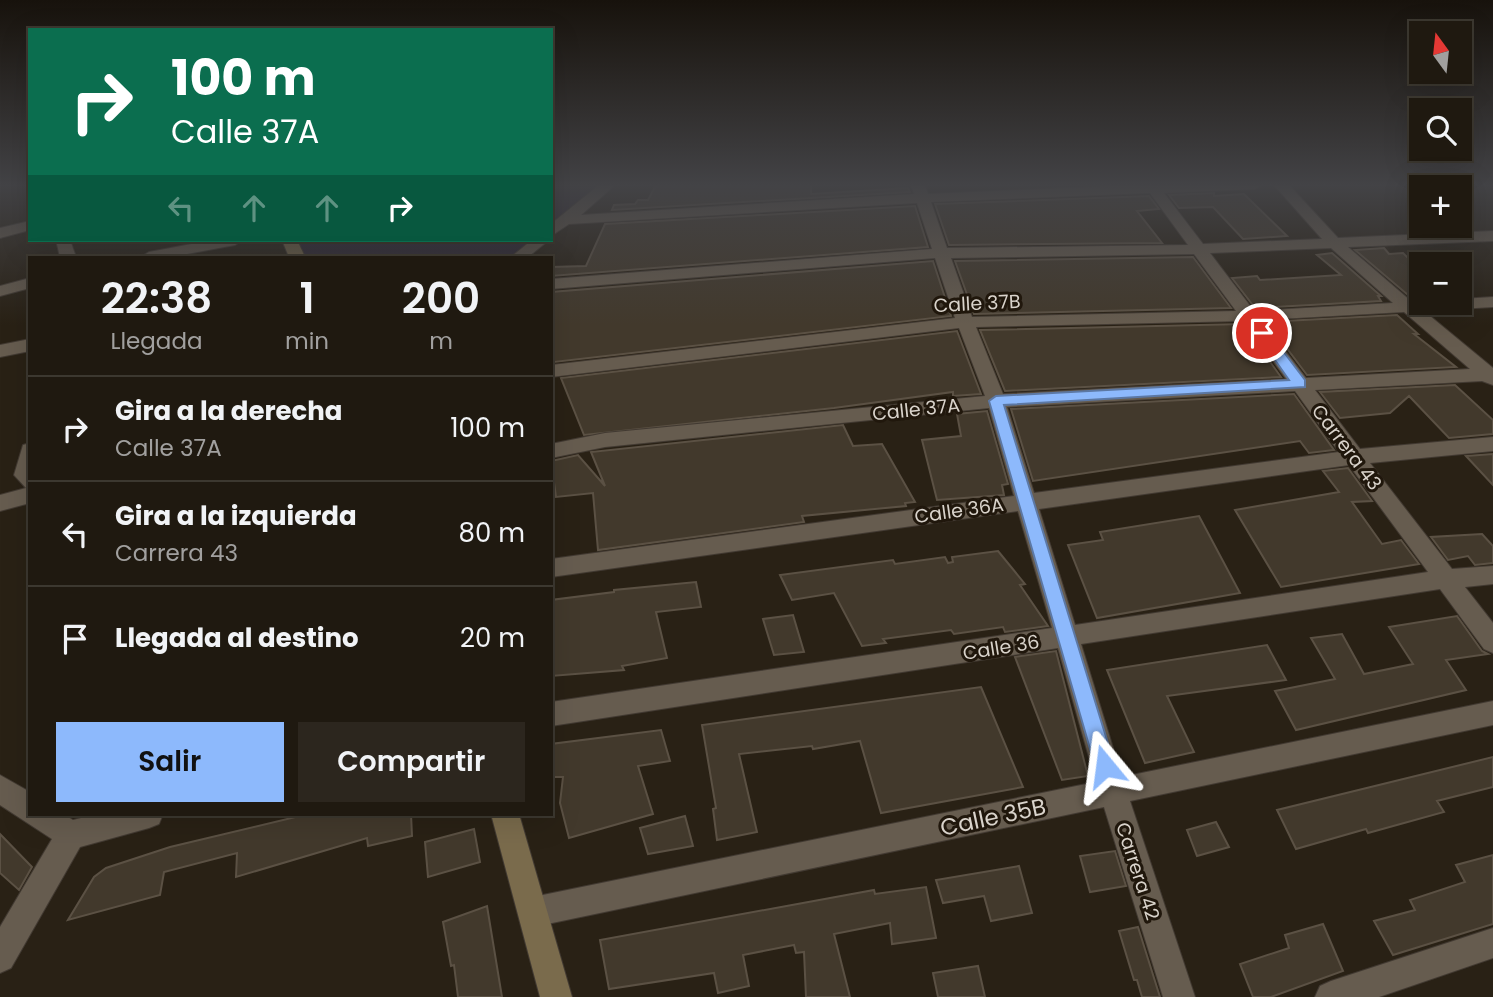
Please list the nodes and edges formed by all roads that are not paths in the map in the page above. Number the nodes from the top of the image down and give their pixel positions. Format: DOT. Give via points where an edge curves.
graph roads {
  1 [pos="934,232"];
  2 [pos="1186,232"];
  3 [pos="1323,232"];
  4 [pos="1493,236"];
  5 [pos="1332,241"];
  6 [pos="221,242"];
  7 [pos="538,242"];
  8 [pos="1199,249"];
  9 [pos="166,250"];
  10 [pos="941,253"];
  11 [pos="520,256"];
  12 [pos="28,283"];
  13 [pos="553,284"];
  14 [pos="0,290"];
  15 [pos="1493,302"];
  16 [pos="1406,305"];
  17 [pos="1250,316"];
  18 [pos="965,322"];
  19 [pos="28,345"];
  20 [pos="0,351"];
  21 [pos="553,371"];
  22 [pos="1491,376"];
  23 [pos="1300,384"];
  24 [pos="996,401"];
  25 [pos="1493,443"];
  26 [pos="553,451"];
  27 [pos="1354,457"];
  28 [pos="28,458"];
  29 [pos="28,480"];
  30 [pos="28,496"];
  31 [pos="1026,500"];
  32 [pos="0,503"];
  33 [pos="553,568"];
  34 [pos="1493,575"];
  35 [pos="1446,579"];
  36 [pos="1068,637"];
  37 [pos="1493,642"];
  38 [pos="1493,713"];
  39 [pos="553,715"];
  40 [pos="0,789"];
  41 [pos="1113,792"];
  42 [pos="28,807"];
  43 [pos="41,816"];
  44 [pos="142,816"];
  45 [pos="506,816"];
  46 [pos="71,835"];
  47 [pos="533,912"];
  48 [pos="1493,943"];
  49 [pos="0,957"];
  50 [pos="555,997"];
  51 [pos="1179,997"];
  52 [pos="1331,997"];
  1 -- 10 [label="street, Carrera 42"];
  2 -- 8 [label="street, Carrera 43"];
  3 -- 5 [label="street"];
  4 -- 5 [label="street"];
  5 -- 8 [label="street"];
  5 -- 16 [label="street"];
  6 -- 9 [label="street"];
  7 -- 11 [label="street"];
  8 -- 10 [label="street"];
  8 -- 17 [label="street, Carrera 43"];
  10 -- 13 [label="street"];
  10 -- 18 [label="street, Carrera 42"];
  12 -- 14 [label="street"];
  15 -- 16 [label="street, Calle 37B"];
  16 -- 17 [label="street, Calle 37B"];
  16 -- 22 [label="street"];
  17 -- 18 [label="street, Calle 37B"];
  17 -- 23 [label="street, Carrera 43"];
  18 -- 21 [label="street, Calle 37B"];
  18 -- 24 [label="street, Carrera 42"];
  19 -- 20 [label="street"];
  22 -- 23 [label="street, Calle 37A"];
  23 -- 24 [label="street, Calle 37A"];
  23 -- 27 [label="street, Carrera 43"];
  24 -- 26 [label="street, Calle 37A" via="605,440"];
  24 -- 31 [label="street, Carrera 42"];
  25 -- 27 [label="street, Calle 36A"];
  27 -- 31 [label="street, Calle 36A"];
  27 -- 35 [label="street, Carrera 43"];
  28 -- 29 [label="street" via="24,475"];
  30 -- 32 [label="street"];
  31 -- 33 [label="street, Calle 36A"];
  31 -- 36 [label="street, Carrera 42"];
  34 -- 35 [label="street, Calle 36"];
  35 -- 36 [label="street, Calle 36"];
  35 -- 37 [label="street, Carrera 43"];
  36 -- 39 [label="street, Calle 36"];
  36 -- 41 [label="street, Carrera 42"];
  38 -- 41 [label="street, Calle 35B"];
  40 -- 42 [label="street"];
  41 -- 47 [label="street, Calle 35B"];
  41 -- 51 [label="street, Carrera 42"];
  43 -- 46 [label="street"];
  44 -- 46 [label="street"];
  45 -- 47 [label="street"];
  46 -- 49 [label="street"];
  47 -- 50 [label="street"];
  48 -- 52 [label="street"];
}
